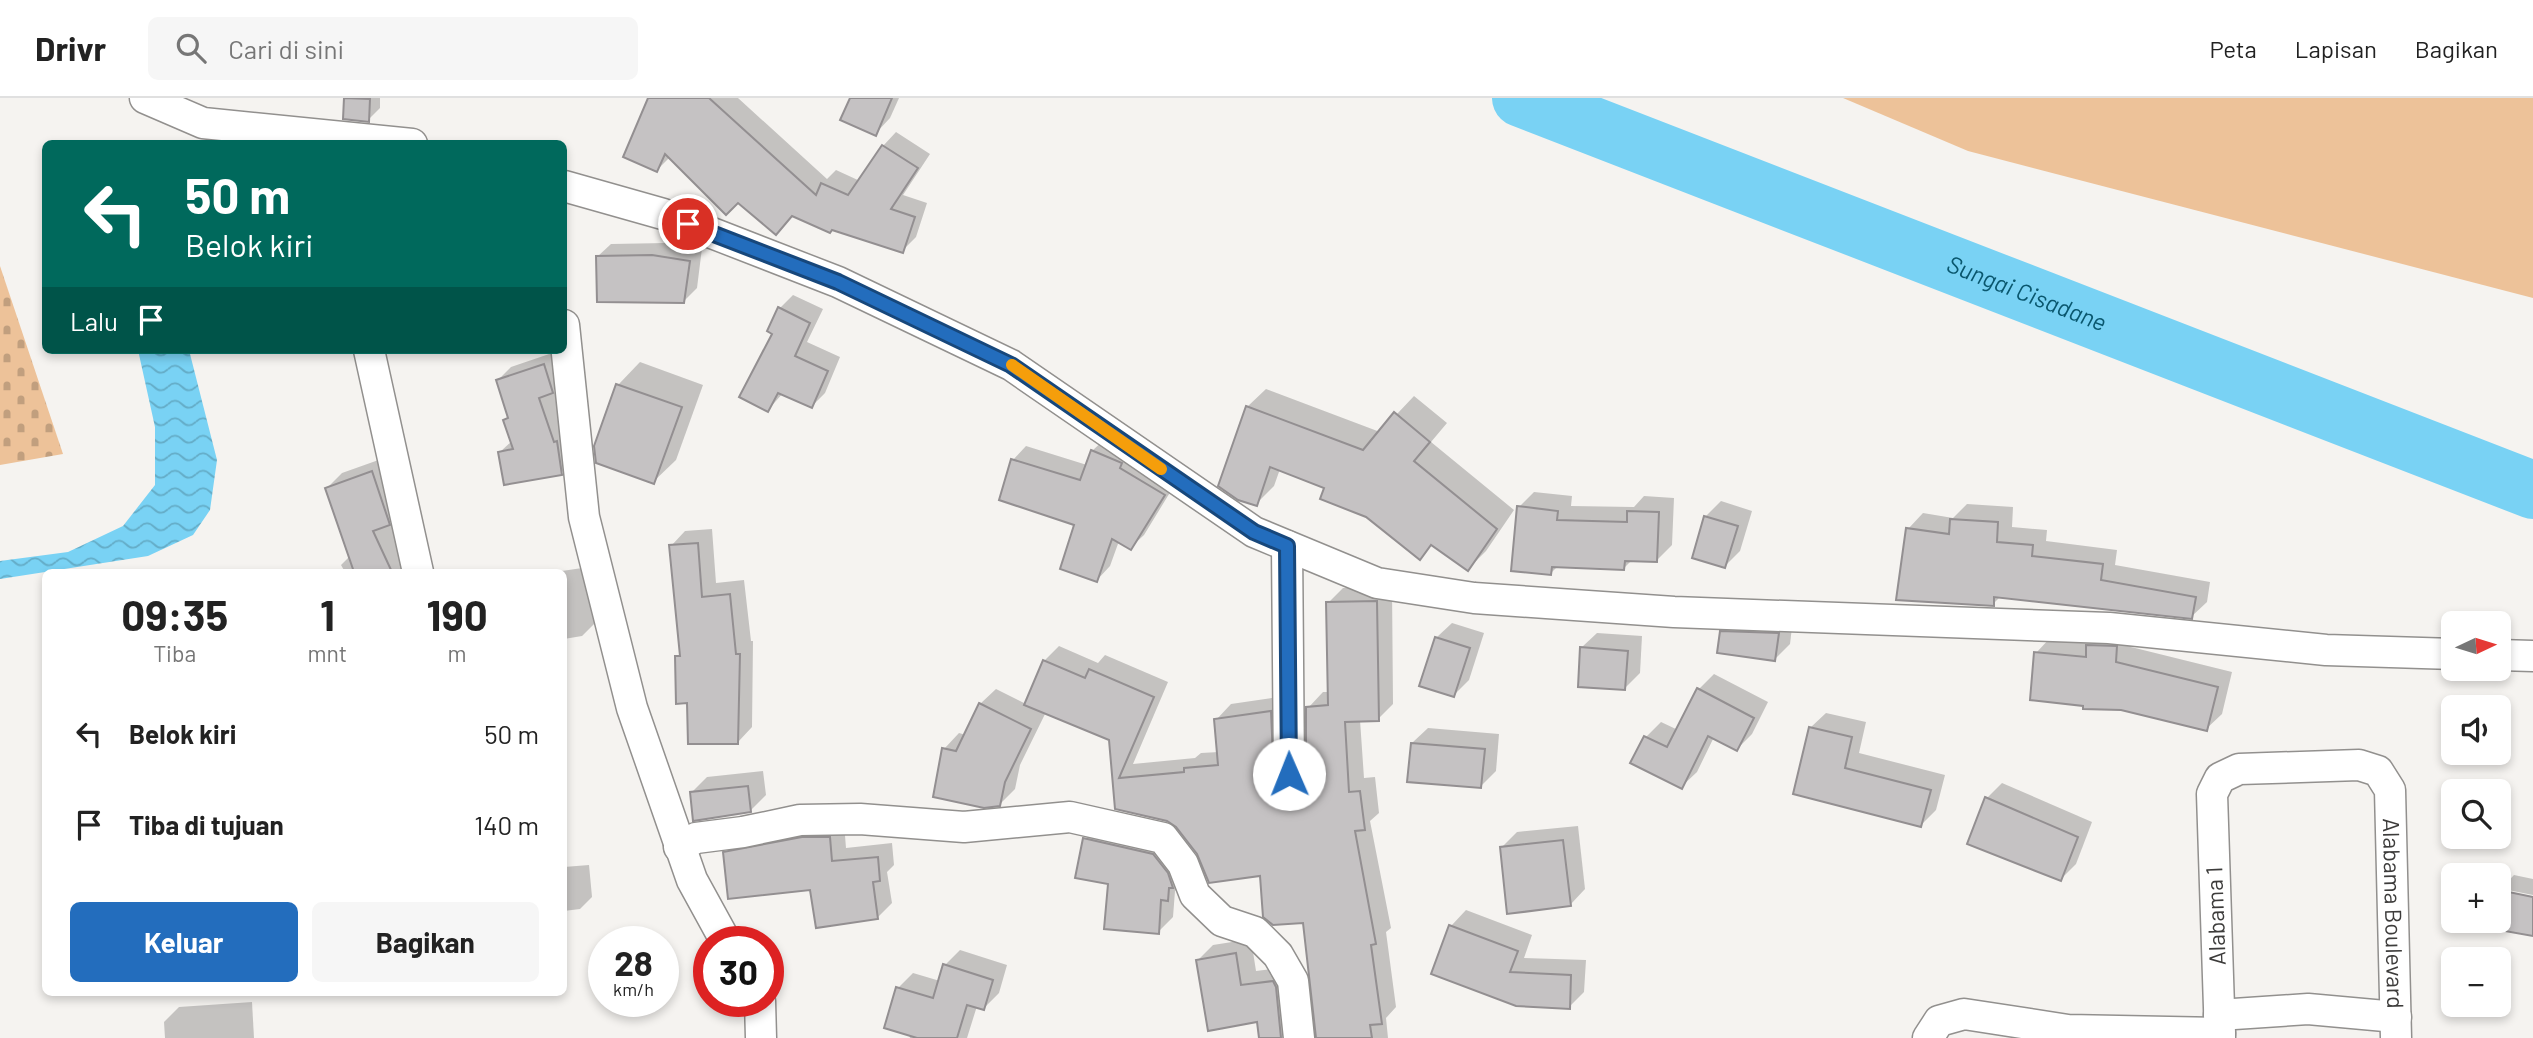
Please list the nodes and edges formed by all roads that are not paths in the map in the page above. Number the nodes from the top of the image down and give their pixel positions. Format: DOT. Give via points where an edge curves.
graph roads {
  1 [pos="145,98"];
  2 [pos="322,139"];
  3 [pos="340,140"];
  4 [pos="567,187"];
  5 [pos="370,354"];
  6 [pos="567,354"];
  7 [pos="1287,546"];
  8 [pos="417,569"];
  9 [pos="2441,654"];
  10 [pos="2511,655"];
  11 [pos="2533,656"];
  12 [pos="1289,774"];
  13 [pos="2212,794"];
  14 [pos="679,847"];
  15 [pos="717,926"];
  16 [pos="760,1017"];
  17 [pos="2396,1027"];
  18 [pos="2220,1029"];
  19 [pos="2069,1034"];
  20 [pos="761,1038"];
  21 [pos="1299,1038"];
  22 [pos="1928,1038"];
  1 -- 2 [label="street" via="203,123"];
  2 -- 3 [label="street"];
  4 -- 7 [label="street" via="663,214 838,282 1011,365 1254,532"];
  5 -- 8 [label="street"];
  6 -- 14 [label="street" via="584,517 632,708"];
  7 -- 9 [label="street" via="1377,583 1474,598 1674,612 2109,628 2326,650"];
  7 -- 12 [label="street"];
  10 -- 11 [label="street"];
  13 -- 17 [label="street, Alabama Boulevard" via="2220,778 2239,769 2359,765 2378,771 2390,790"];
  13 -- 18 [label="street, Alabama 1"];
  14 -- 15 [label="street"];
  14 -- 21 [label="street" via="696,838 800,820 860,819 964,827 1070,817 1163,838 1183,864 1195,895 1222,920 1255,932 1278,955 1293,981"];
  16 -- 20 [label="street"];
  17 -- 18 [label="street" via="2308,1009"];
  18 -- 19 [label="street"];
  19 -- 22 [label="street" via="1964,1014 1939,1021"];
}
